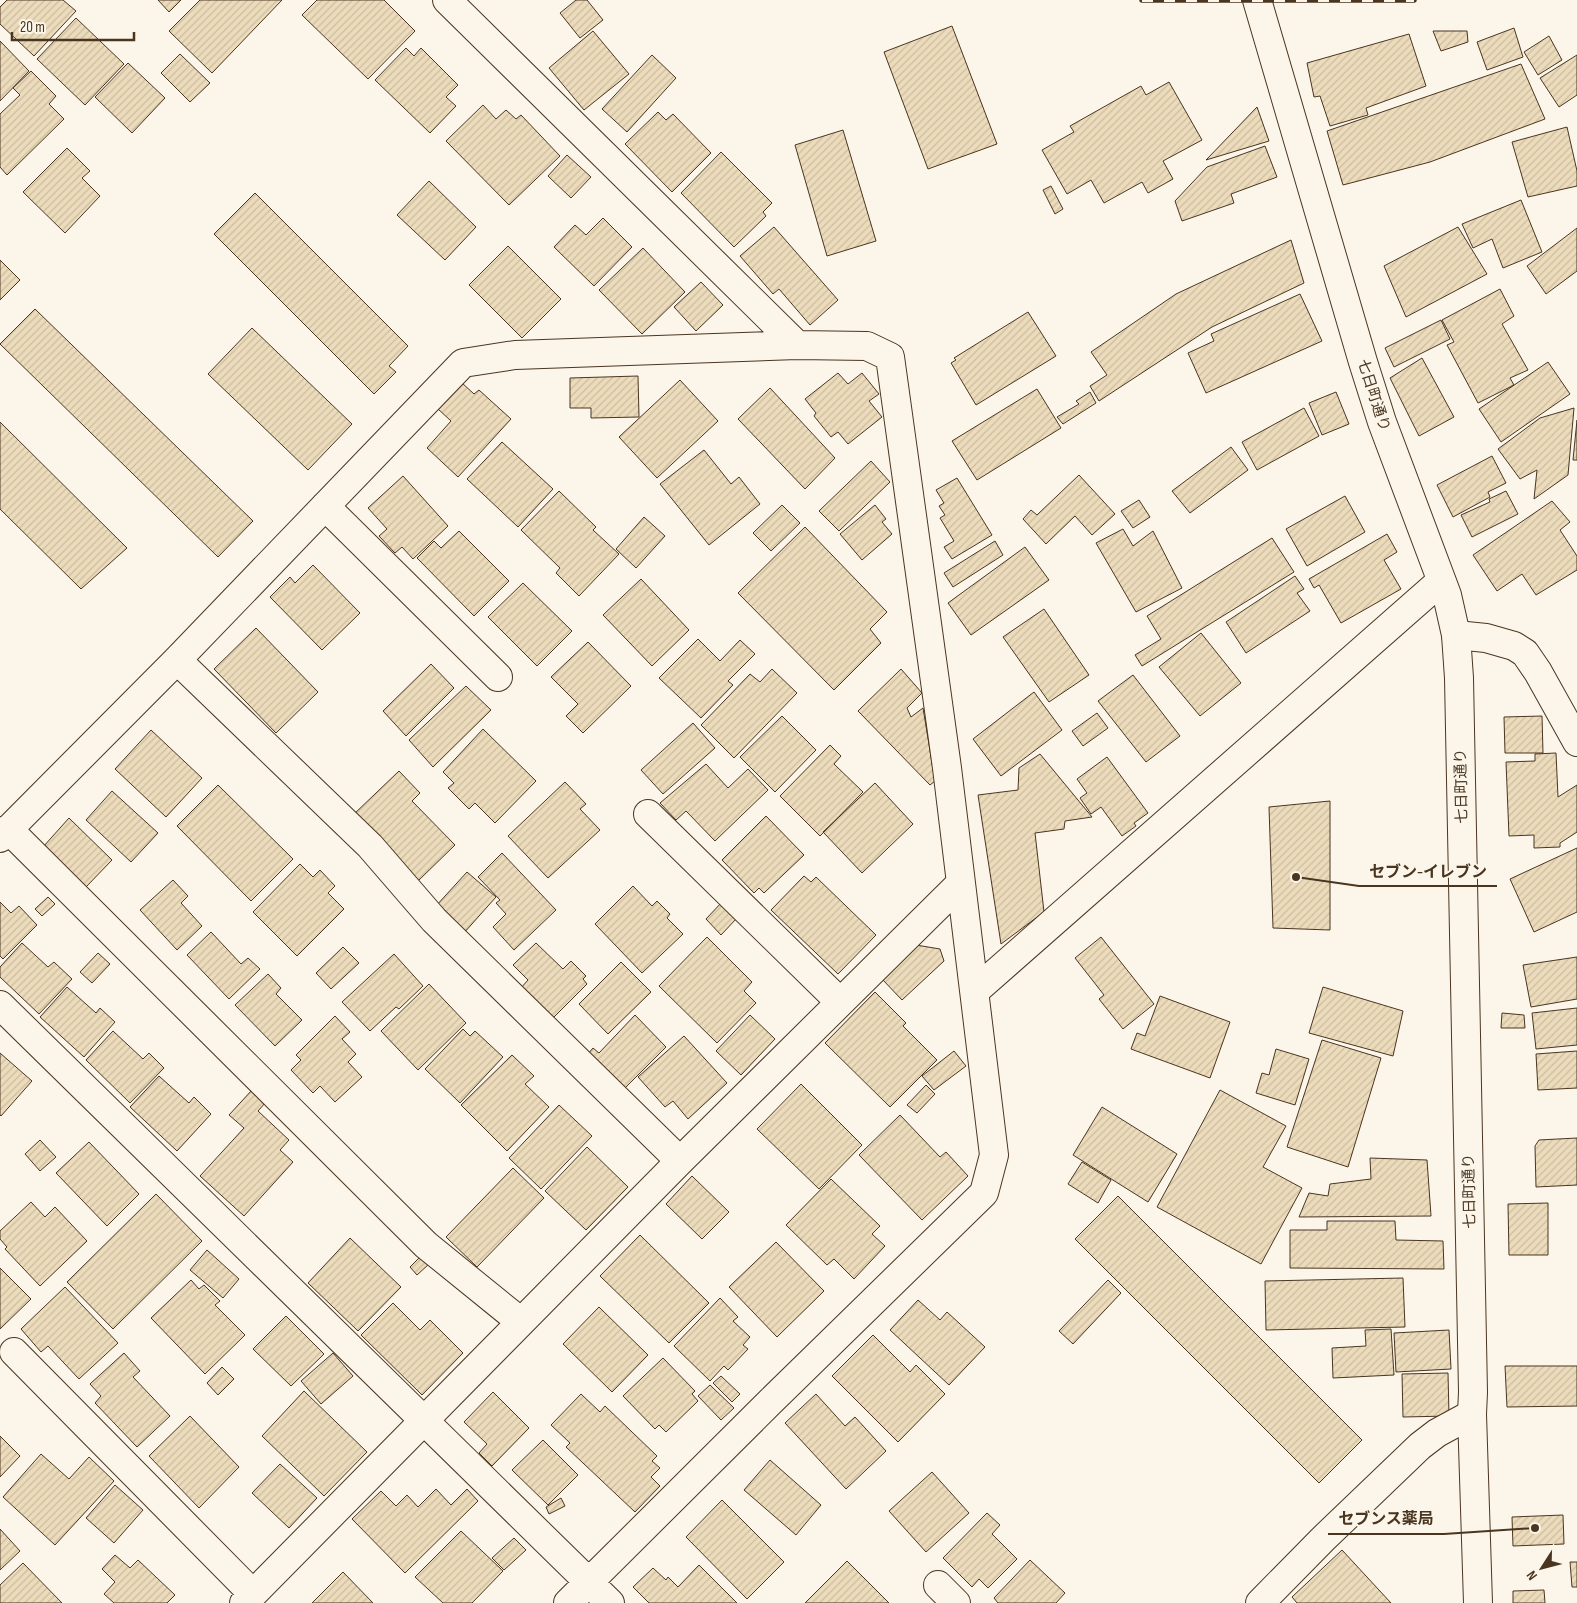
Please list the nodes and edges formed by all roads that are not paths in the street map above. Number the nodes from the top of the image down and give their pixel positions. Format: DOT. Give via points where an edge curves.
graph roads {
  1 [pos="447,0"];
  2 [pos="1257,0"];
  3 [pos="797,345"];
  4 [pos="325,506"];
  5 [pos="1441,581"];
  6 [pos="1456,635"];
  7 [pos="177,660"];
  8 [pos="498,677"];
  9 [pos="1577,742"];
  10 [pos="648,814"];
  11 [pos="4,834"];
  12 [pos="961,883"];
  13 [pos="975,991"];
  14 [pos="840,1002"];
  15 [pos="0,1005"];
  16 [pos="680,1161"];
  17 [pos="521,1322"];
  18 [pos="14,1352"];
  19 [pos="1472,1414"];
  20 [pos="425,1420"];
  21 [pos="589,1582"];
  22 [pos="248,1599"];
  23 [pos="568,1603"];
  24 [pos="610,1603"];
  25 [pos="1260,1603"];
  26 [pos="1478,1603"];
  1 -- 3 [label="main road"];
  2 -- 5 [label="main road, 七日町通り" via="1382,422"];
  3 -- 4 [label="main road" via="515,355 463,363"];
  3 -- 12 [label="main road" via="867,346 890,357"];
  4 -- 7 [label="main road"];
  4 -- 8 [label="main road"];
  5 -- 6 [label="main road, 七日町通り"];
  5 -- 13 [label="main road"];
  6 -- 9 [label="main road" via="1486,638 1514,646 1525,653"];
  6 -- 19 [label="main road, 七日町通り" via="1460,688"];
  7 -- 11 [label="main road"];
  7 -- 16 [label="main road" via="370,846 434,920"];
  10 -- 14 [label="main road"];
  11 -- 17 [label="main road" via="426,1245"];
  12 -- 13 [label="main road"];
  12 -- 14 [label="main road"];
  13 -- 21 [label="main road" via="994,1155 984,1193"];
  14 -- 16 [label="main road"];
  15 -- 20 [label="main road"];
  16 -- 17 [label="main road"];
  17 -- 20 [label="main road"];
  18 -- 22 [label="main road"];
  19 -- 25 [label="main road" via="1420,1446"];
  19 -- 26 [label="main road, 七日町通り"];
  20 -- 21 [label="main road"];
  20 -- 22 [label="main road"];
  21 -- 23 [label="main road"];
  21 -- 24 [label="main road"];
}
